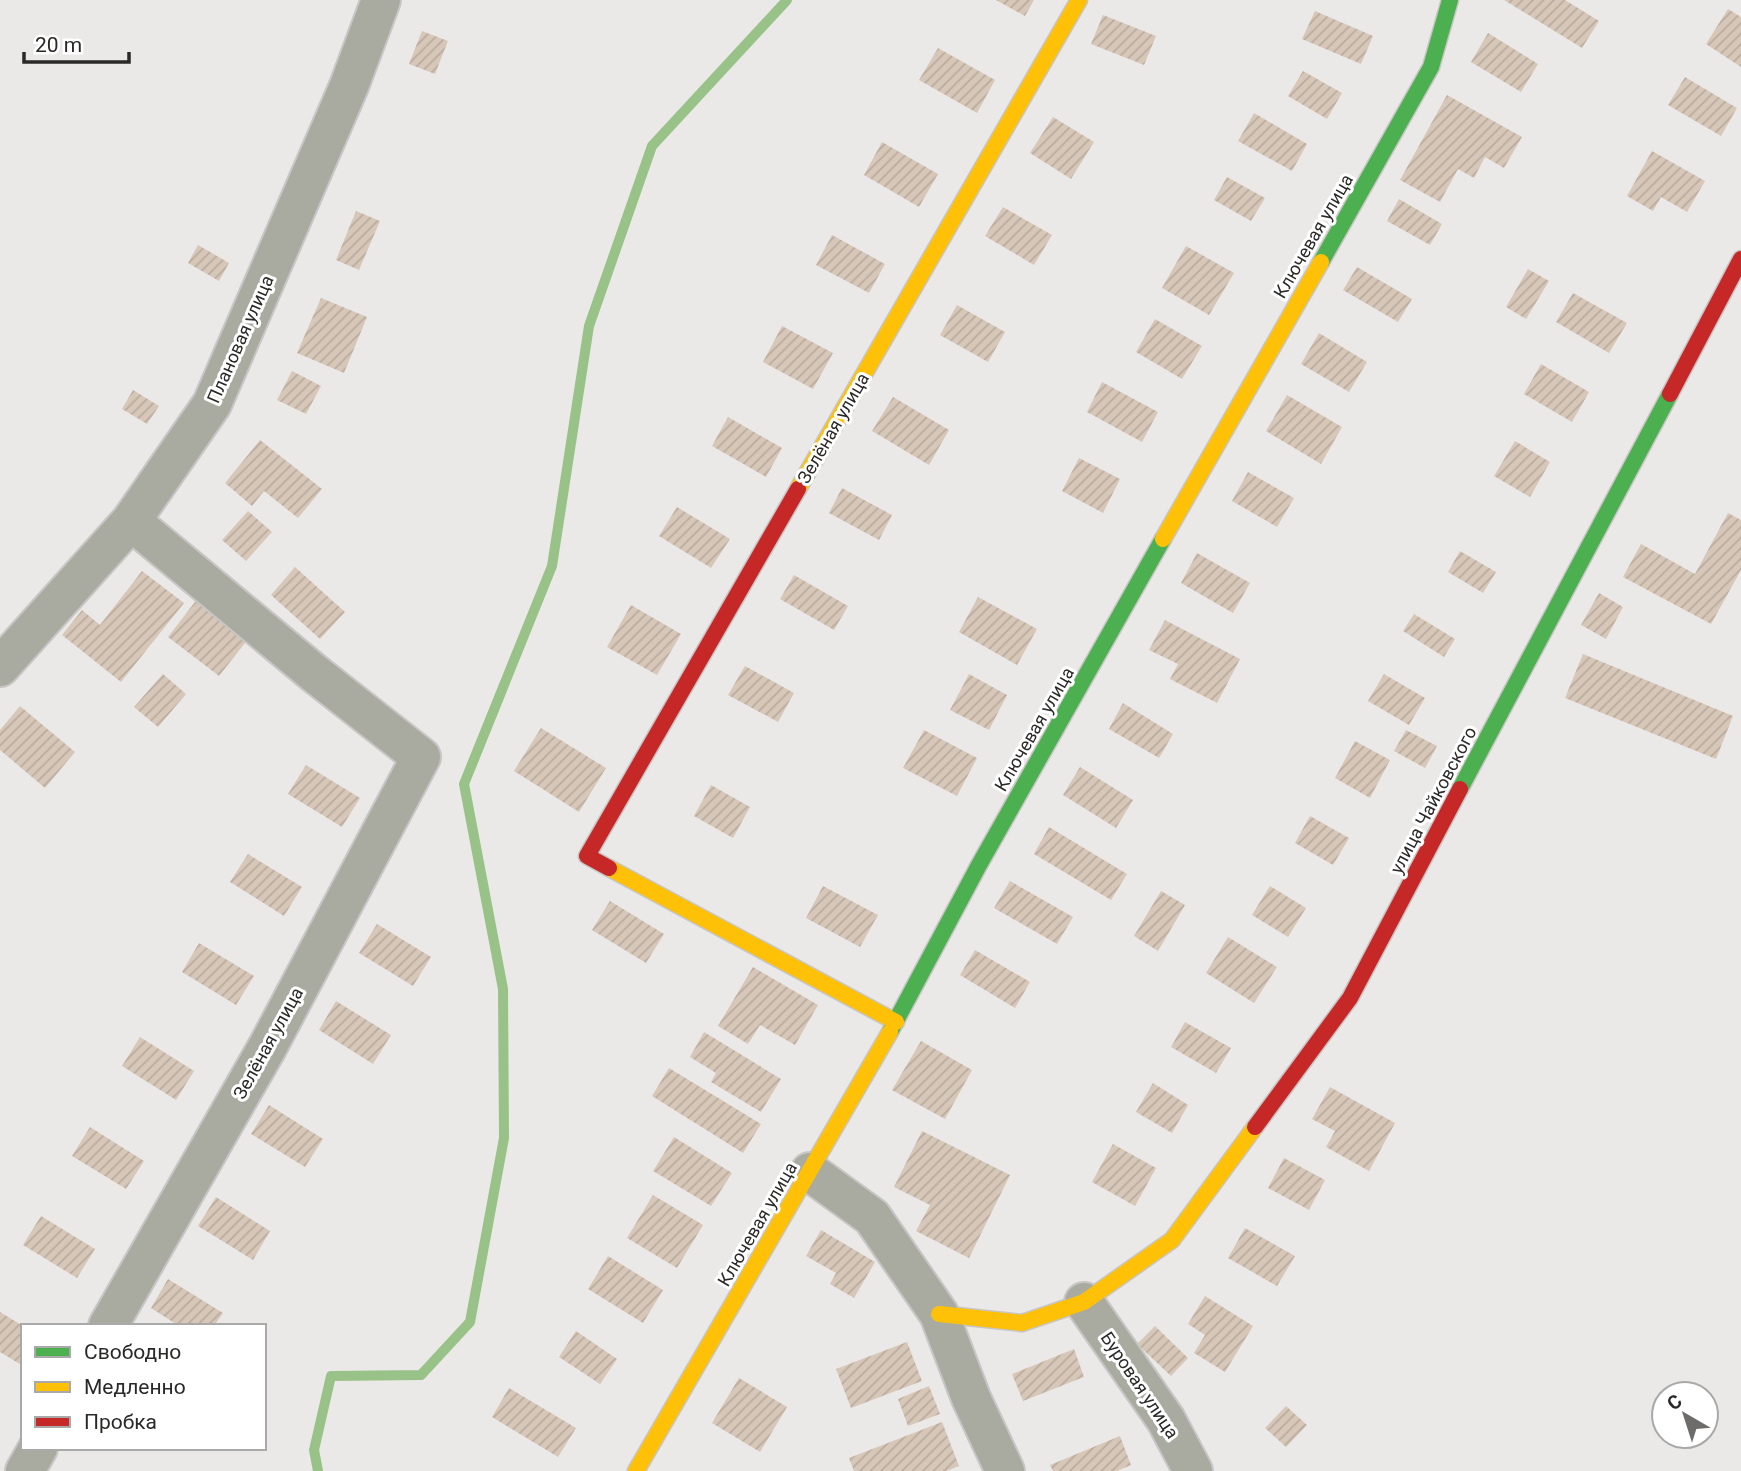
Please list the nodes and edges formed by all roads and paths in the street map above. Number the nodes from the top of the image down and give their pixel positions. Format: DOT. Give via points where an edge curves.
graph roads {
  1 [pos="381,0"];
  2 [pos="1079,0"];
  3 [pos="1450,0"];
  4 [pos="1741,259"];
  5 [pos="131,521"];
  6 [pos="0,667"];
  7 [pos="896,1022"];
  8 [pos="810,1172"];
  9 [pos="1084,1302"];
  10 [pos="939,1314"];
  11 [pos="109,1324"];
  12 [pos="37,1450"];
  13 [pos="25,1471"];
  14 [pos="636,1471"];
  15 [pos="1005,1471"];
  16 [pos="1193,1471"];
  1 -- 5 [label="street, Плановая улица" via="349,86 212,404"];
  2 -- 7 [label="street, Зелёная улица" via="587,856"];
  3 -- 7 [label="street, Ключевая улица" via="1431,67 985,853"];
  4 -- 9 [label="street, улица Чайковского" via="1350,998 1172,1240"];
  5 -- 6 [label="street, Плановая улица"];
  5 -- 11 [label="street, Зелёная улица" via="421,757 268,1046"];
  7 -- 8 [label="street, Ключевая улица"];
  8 -- 10 [label="street" via="872,1217"];
  8 -- 14 [label="street, Ключевая улица"];
  9 -- 10 [label="street, улица Чайковского" via="1022,1323"];
  9 -- 16 [label="street, Буровая улица" via="1166,1420"];
  10 -- 15 [label="street"];
  12 -- 13 [label="street"];
}
